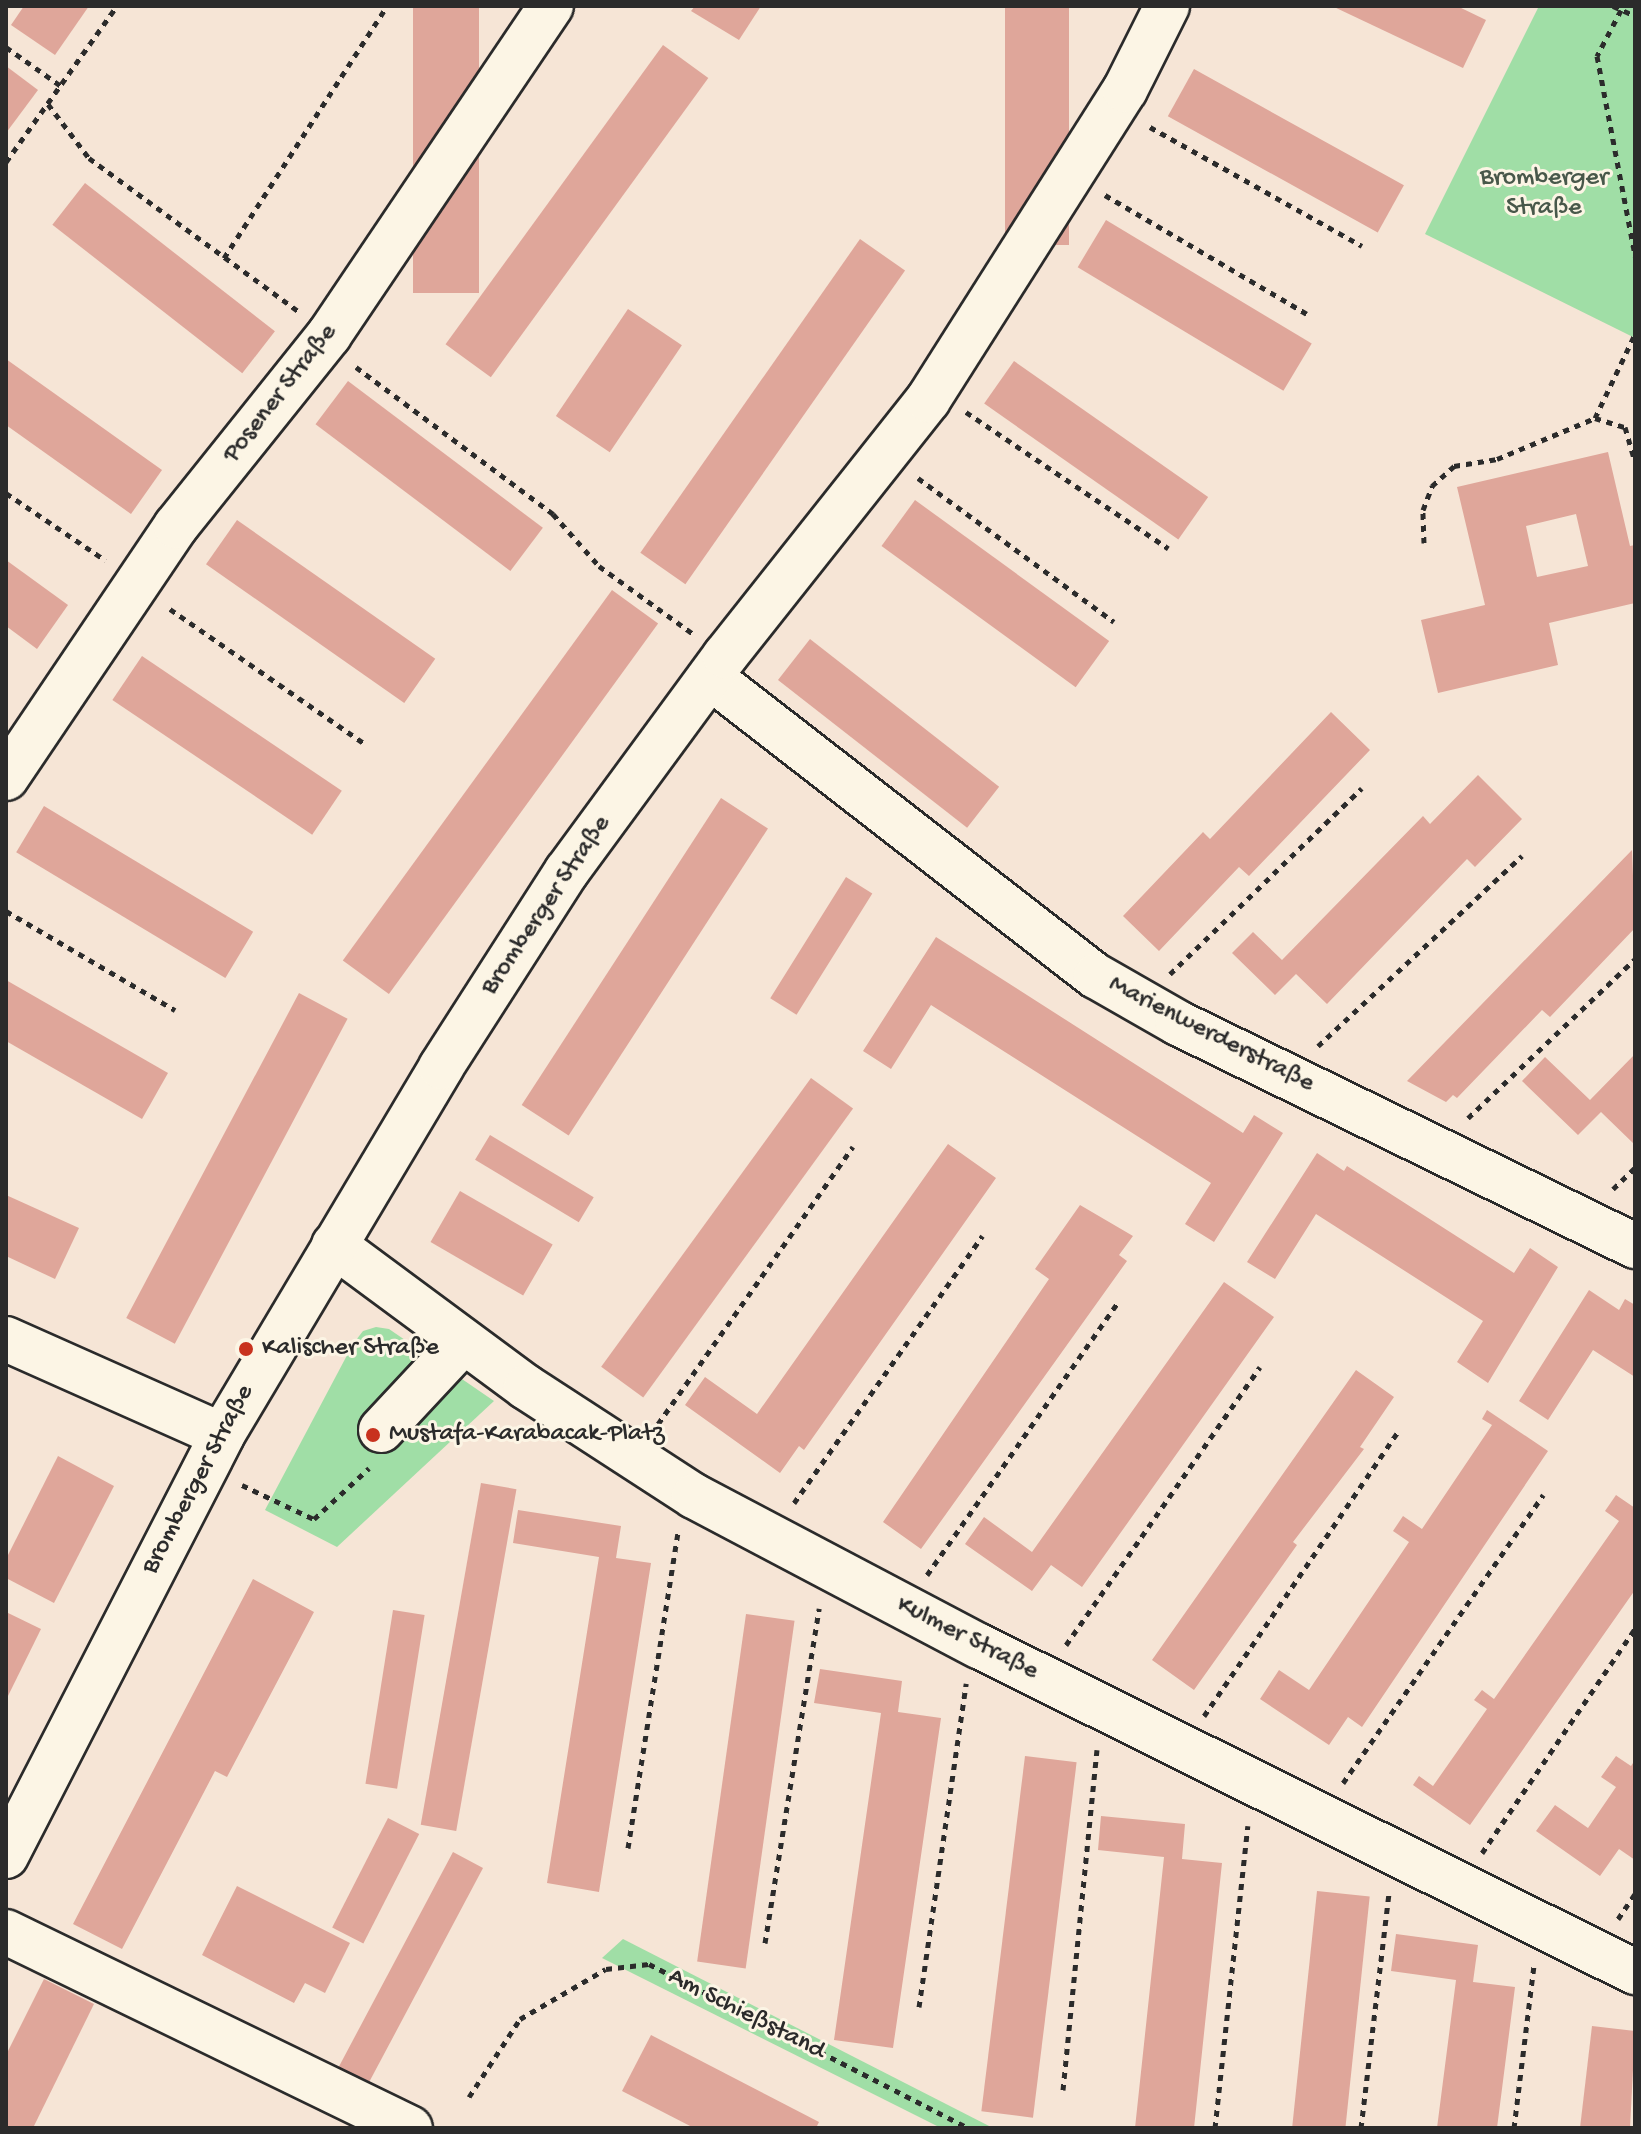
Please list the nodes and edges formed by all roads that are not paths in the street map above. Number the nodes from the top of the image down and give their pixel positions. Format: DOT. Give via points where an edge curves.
graph roads {
  1 [pos="551,6"];
  2 [pos="1167,6"];
  3 [pos="717,666"];
  4 [pos="6,778"];
  5 [pos="334,1245"];
  6 [pos="1635,1246"];
  7 [pos="6,1339"];
  8 [pos="463,1342"];
  9 [pos="381,1430"];
  10 [pos="222,1435"];
  11 [pos="22,1785"];
  12 [pos="6,1856"];
  13 [pos="6,1932"];
  14 [pos="1635,1972"];
  15 [pos="410,2128"];
  1 -- 4 [label="street, Posener Straße" via="326,338 176,526"];
  2 -- 3 [label="street, Bromberger Straße" via="1114,107 934,390"];
  3 -- 5 [label="street, Bromberger Straße" via="567,871"];
  3 -- 6 [label="street, Marienwerderstraße" via="1096,976"];
  5 -- 8 [label="street, Kulmer Straße"];
  5 -- 10 [label="street, Bromberger Straße"];
  7 -- 10 [label="street"];
  8 -- 9 [label="street"];
  8 -- 14 [label="street, Kulmer Straße" via="694,1496 831,1571"];
  10 -- 11 [label="street, Bromberger Straße"];
  11 -- 12 [label="street, Bromberger Straße"];
  13 -- 15 [label="street"];
}
